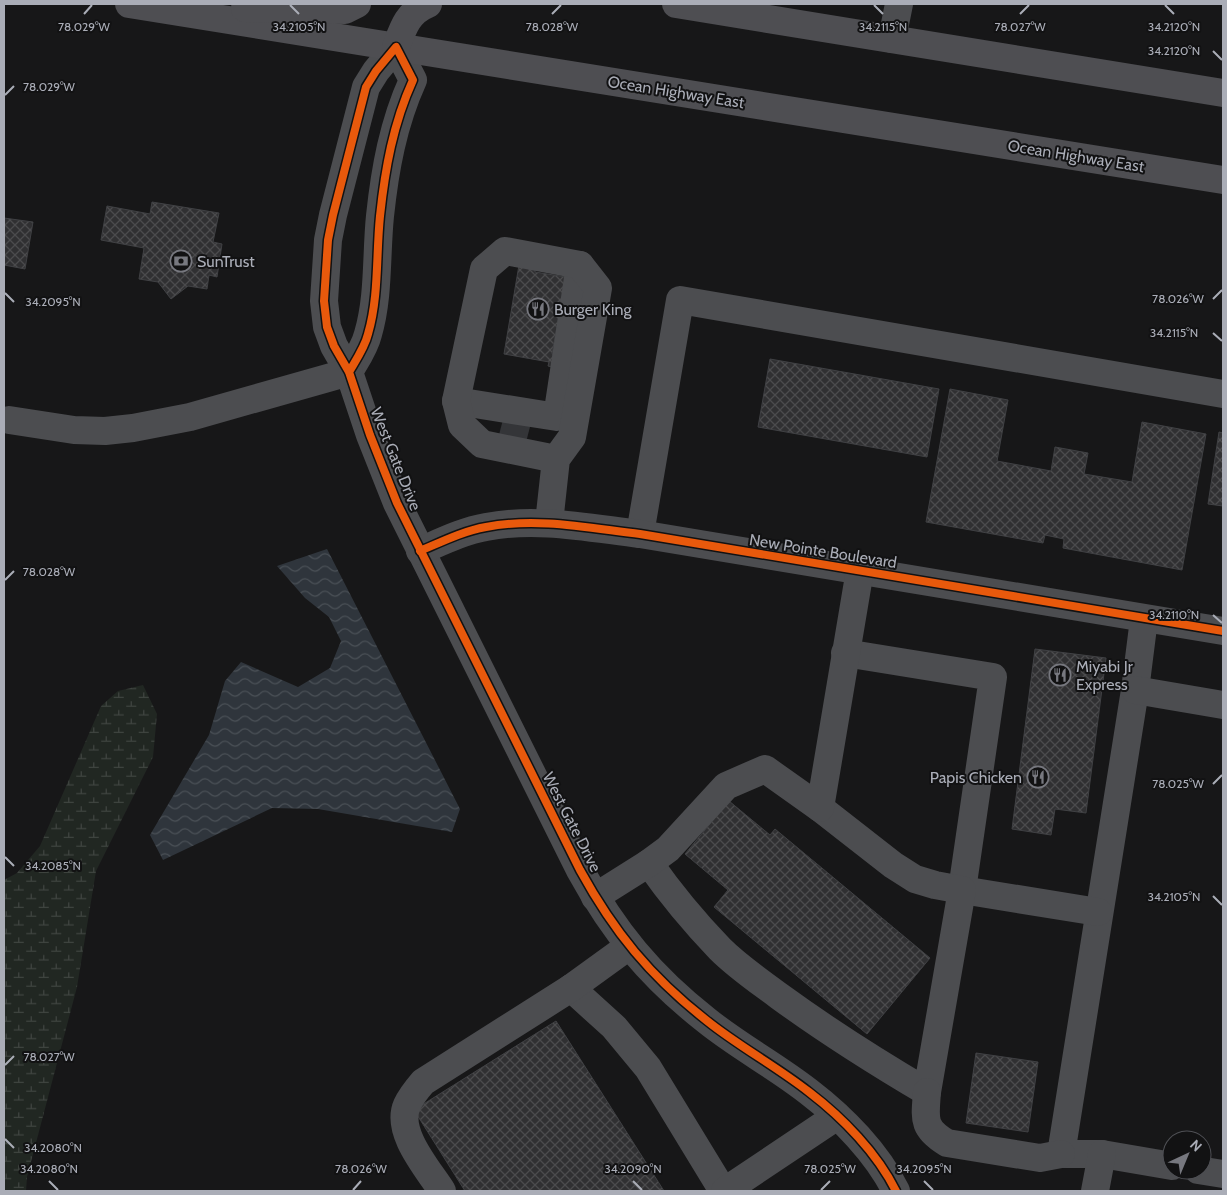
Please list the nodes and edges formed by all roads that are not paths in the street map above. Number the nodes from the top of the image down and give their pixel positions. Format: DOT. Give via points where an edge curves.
graph roads {
  1 [pos="357,4"];
  2 [pos="428,4"];
  3 [pos="676,4"];
  4 [pos="899,4"];
  5 [pos="140,6"];
  6 [pos="892,39"];
  7 [pos="396,47"];
  8 [pos="1223,93"];
  9 [pos="1223,180"];
  10 [pos="580,265"];
  11 [pos="349,372"];
  12 [pos="1223,394"];
  13 [pos="466,403"];
  14 [pos="557,417"];
  15 [pos="9,420"];
  16 [pos="500,431"];
  17 [pos="531,439"];
  18 [pos="556,459"];
  19 [pos="549,523"];
  20 [pos="640,534"];
  21 [pos="420,551"];
  22 [pos="860,570"];
  23 [pos="1144,619"];
  24 [pos="1223,631"];
  25 [pos="845,653"];
  26 [pos="1135,690"];
  27 [pos="1223,704"];
  28 [pos="820,808"];
  29 [pos="649,863"];
  30 [pos="962,890"];
  31 [pos="595,897"];
  32 [pos="1098,912"];
  33 [pos="629,946"];
  34 [pos="570,988"];
  35 [pos="927,1092"];
  36 [pos="837,1116"];
  37 [pos="1061,1154"];
  38 [pos="1102,1154"];
  39 [pos="1162,1164"];
  40 [pos="442,1191"];
  41 [pos="724,1191"];
  42 [pos="896,1191"];
  43 [pos="1095,1191"];
  1 -- 5 [label="highway" via="345,10"];
  2 -- 7 [label="highway" via="406,22"];
  3 -- 6 [label="highway"];
  4 -- 6 [label="street"];
  5 -- 7 [label="highway, Ocean Highway East"];
  6 -- 8 [label="highway"];
  7 -- 9 [label="highway, Ocean Highway East"];
  7 -- 11 [label="street" via="413,80 394,127 385,174 373,313 368,336"];
  7 -- 11 [label="street, West Gate Drive" via="366,87 328,240 324,301 327,327"];
  10 -- 13 [label="street" via="505,250 484,268"];
  10 -- 14 [label="street"];
  10 -- 18 [label="street" via="598,288 572,437"];
  11 -- 15 [label="street" via="190,417 133,428 74,430"];
  11 -- 21 [label="street, West Gate Drive" via="381,465"];
  12 -- 20 [label="street" via="680,300"];
  13 -- 14 [label="street"];
  13 -- 16 [label="street" via="487,424"];
  13 -- 18 [label="street" via="462,425 482,444"];
  14 -- 17 [label="street" via="551,435"];
  18 -- 19 [label="street"];
  19 -- 20 [label="street, New Pointe Boulevard"];
  19 -- 21 [label="street, New Pointe Boulevard" via="484,527"];
  20 -- 22 [label="street, New Pointe Boulevard"];
  21 -- 31 [label="street, West Gate Drive"];
  22 -- 23 [label="street, New Pointe Boulevard"];
  22 -- 25 [label="street"];
  23 -- 24 [label="street, New Pointe Boulevard"];
  23 -- 26 [label="street"];
  25 -- 28 [label="street"];
  25 -- 30 [label="street" via="993,677"];
  26 -- 27 [label="street"];
  26 -- 32 [label="street"];
  28 -- 29 [label="street" via="765,769 726,786 668,849"];
  28 -- 30 [label="street" via="892,865 915,879"];
  29 -- 31 [label="street"];
  29 -- 35 [label="street" via="694,922 744,971 864,1055"];
  30 -- 32 [label="street"];
  30 -- 35 [label="street"];
  31 -- 33 [label="street, West Gate Drive"];
  32 -- 37 [label="street"];
  33 -- 34 [label="street"];
  33 -- 36 [label="street, West Gate Drive" via="676,996 707,1022 809,1092"];
  34 -- 40 [label="street" via="423,1082 414,1093 406,1106 404,1125 409,1140"];
  34 -- 41 [label="street" via="614,1027 648,1068"];
  35 -- 37 [label="street" via="928,1127 947,1143 1040,1158"];
  36 -- 41 [label="street"];
  36 -- 42 [label="street, West Gate Drive" via="868,1150"];
  37 -- 38 [label="street"];
  38 -- 39 [label="street"];
  38 -- 43 [label="street"];
}
